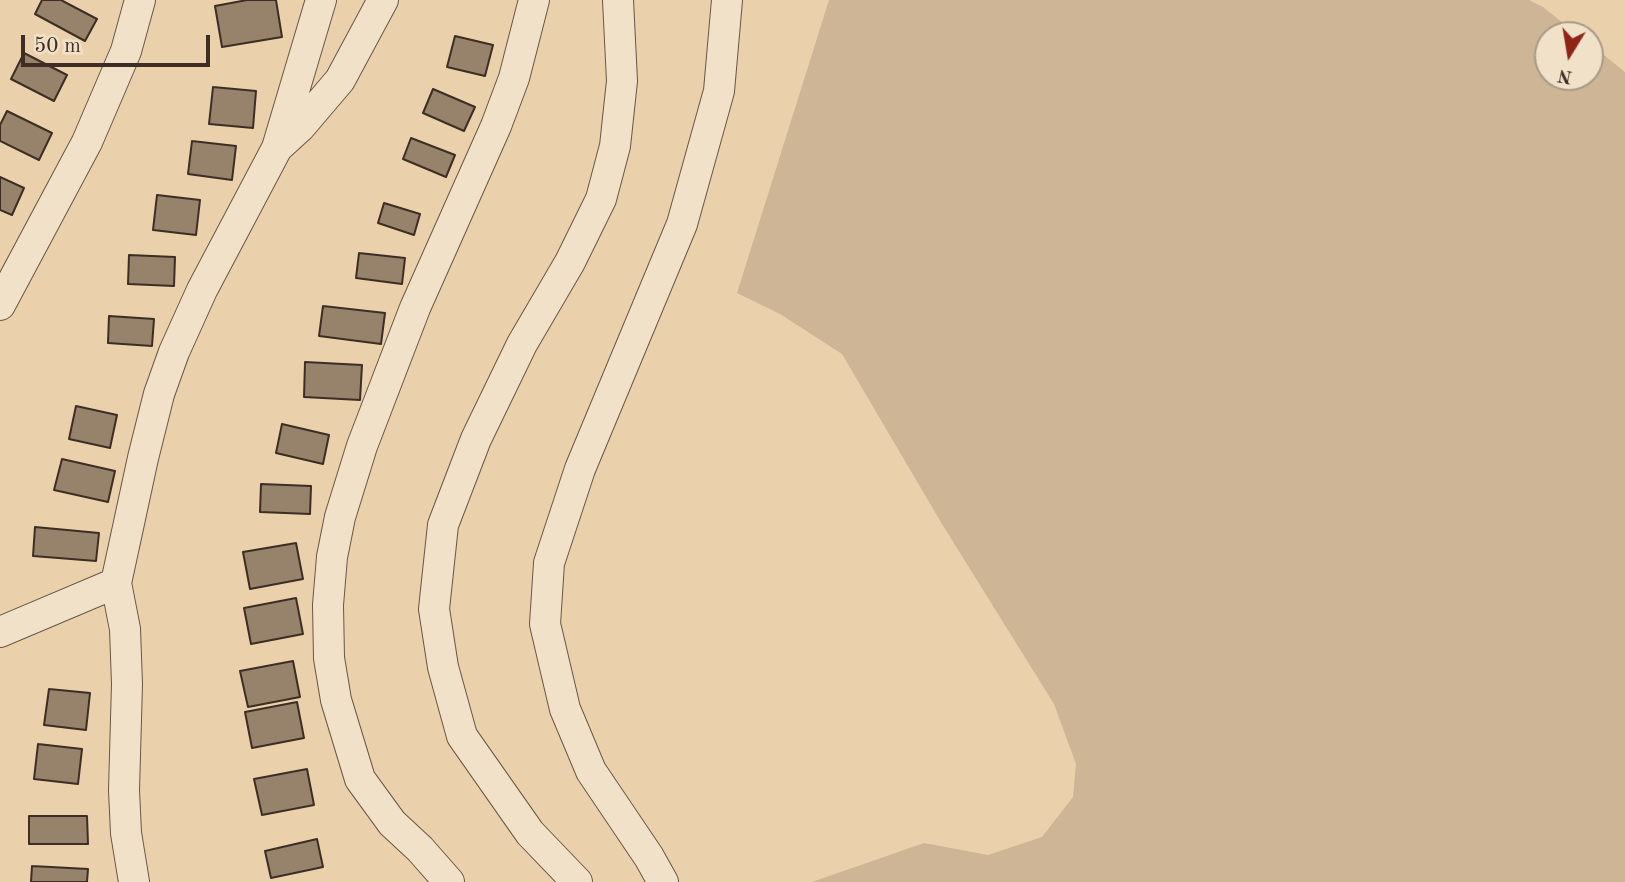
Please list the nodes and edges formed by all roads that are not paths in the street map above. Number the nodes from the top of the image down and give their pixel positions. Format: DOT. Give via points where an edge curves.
graph roads {
  1 [pos="140,0"];
  2 [pos="321,0"];
  3 [pos="383,0"];
  4 [pos="534,0"];
  5 [pos="618,0"];
  6 [pos="727,0"];
  7 [pos="277,148"];
  8 [pos="0,305"];
  9 [pos="116,583"];
  10 [pos="0,633"];
  11 [pos="134,882"];
  12 [pos="449,882"];
  13 [pos="577,882"];
  14 [pos="663,882"];
  1 -- 8 [label="street" via="122,62 88,142"];
  2 -- 7 [label="street"];
  3 -- 7 [label="street" via="340,80"];
  4 -- 12 [label="street" via="496,126 415,308 362,446 332,557 329,658 336,700 360,779 391,823"];
  5 -- 13 [label="street" via="622,81 615,146 601,199 476,439 443,526 434,609 443,667 462,736 530,833"];
  6 -- 14 [label="street" via="719,91 682,224 580,470 549,563 545,624 565,709 591,771"];
  7 -- 9 [label="street" via="174,352 142,458"];
  9 -- 10 [label="street"];
  9 -- 11 [label="street" via="125,629 124,790"];
}
